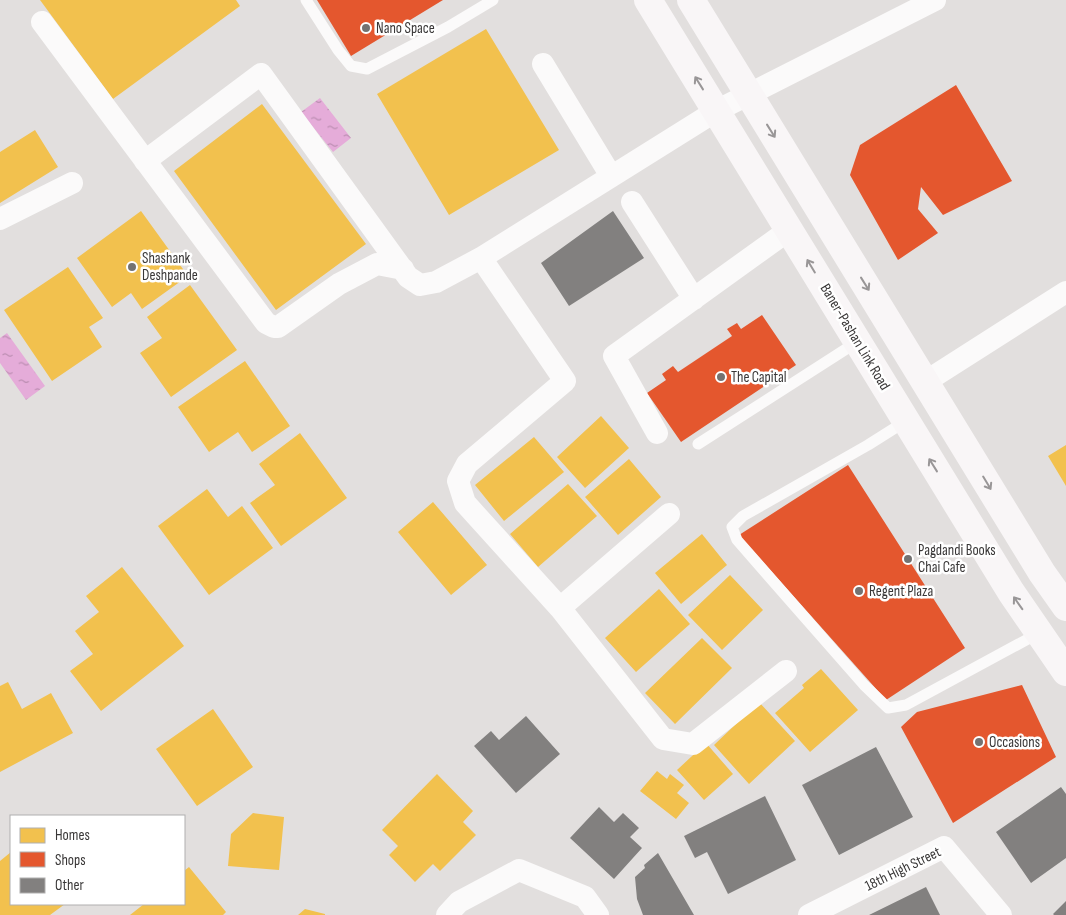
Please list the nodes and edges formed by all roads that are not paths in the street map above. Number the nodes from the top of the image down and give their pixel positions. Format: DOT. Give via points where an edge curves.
graph roads {
  1 [pos="306,0"];
  2 [pos="493,0"];
  3 [pos="648,0"];
  4 [pos="691,0"];
  5 [pos="935,0"];
  6 [pos="42,22"];
  7 [pos="543,64"];
  8 [pos="749,94"];
  9 [pos="716,111"];
  10 [pos="146,161"];
  11 [pos="611,176"];
  12 [pos="72,183"];
  13 [pos="632,202"];
  14 [pos="0,219"];
  15 [pos="789,230"];
  16 [pos="481,258"];
  17 [pos="403,268"];
  18 [pos="1066,292"];
  19 [pos="694,299"];
  20 [pos="857,342"];
  21 [pos="925,382"];
  22 [pos="906,422"];
  23 [pos="657,433"];
  24 [pos="698,444"];
  25 [pos="669,514"];
  26 [pos="1066,607"];
  27 [pos="560,608"];
  28 [pos="1039,633"];
  29 [pos="786,671"];
  30 [pos="1066,672"];
  31 [pos="814,914"];
  32 [pos="447,915"];
  33 [pos="598,915"];
  34 [pos="1001,915"];
  1 -- 2 [label="lane" via="350,66 367,69"];
  9 -- 3 [label="street, Baner-Pashan Link Road, one-way"];
  4 -- 8 [label="street"];
  5 -- 8 [label="street"];
  6 -- 10 [label="street"];
  7 -- 11 [label="street"];
  8 -- 9 [label="street"];
  8 -- 21 [label="street, one-way"];
  9 -- 11 [label="street"];
  9 -- 15 [label="street, Baner-Pashan Link Road"];
  10 -- 17 [label="street" via="266,323 274,327 339,284 377,264"];
  10 -- 17 [label="street" via="260,74"];
  11 -- 16 [label="street"];
  12 -- 14 [label="street"];
  13 -- 19 [label="street"];
  15 -- 19 [label="street"];
  20 -- 15 [label="street, Baner-Pashan Link Road, one-way"];
  16 -- 17 [label="street" via="436,282 420,284 408,277"];
  16 -- 27 [label="street" via="565,381 467,464 458,481 466,503"];
  18 -- 21 [label="street"];
  19 -- 23 [label="street" via="614,356"];
  20 -- 22 [label="street, Baner-Pashan Link Road"];
  20 -- 24 [label="lane"];
  21 -- 26 [label="street, one-way"];
  28 -- 22 [label="street, Baner-Pashan Link Road, one-way"];
  22 -- 28 [label="lane" via="743,516 732,527 737,540 888,708 906,705"];
  25 -- 27 [label="street"];
  27 -- 29 [label="street" via="663,739 693,744"];
  28 -- 30 [label="street, Baner-Pashan Link Road"];
  31 -- 34 [label="street, 18th High Street" via="944,847"];
  32 -- 33 [label="street" via="459,902 519,870 585,897"];
}
